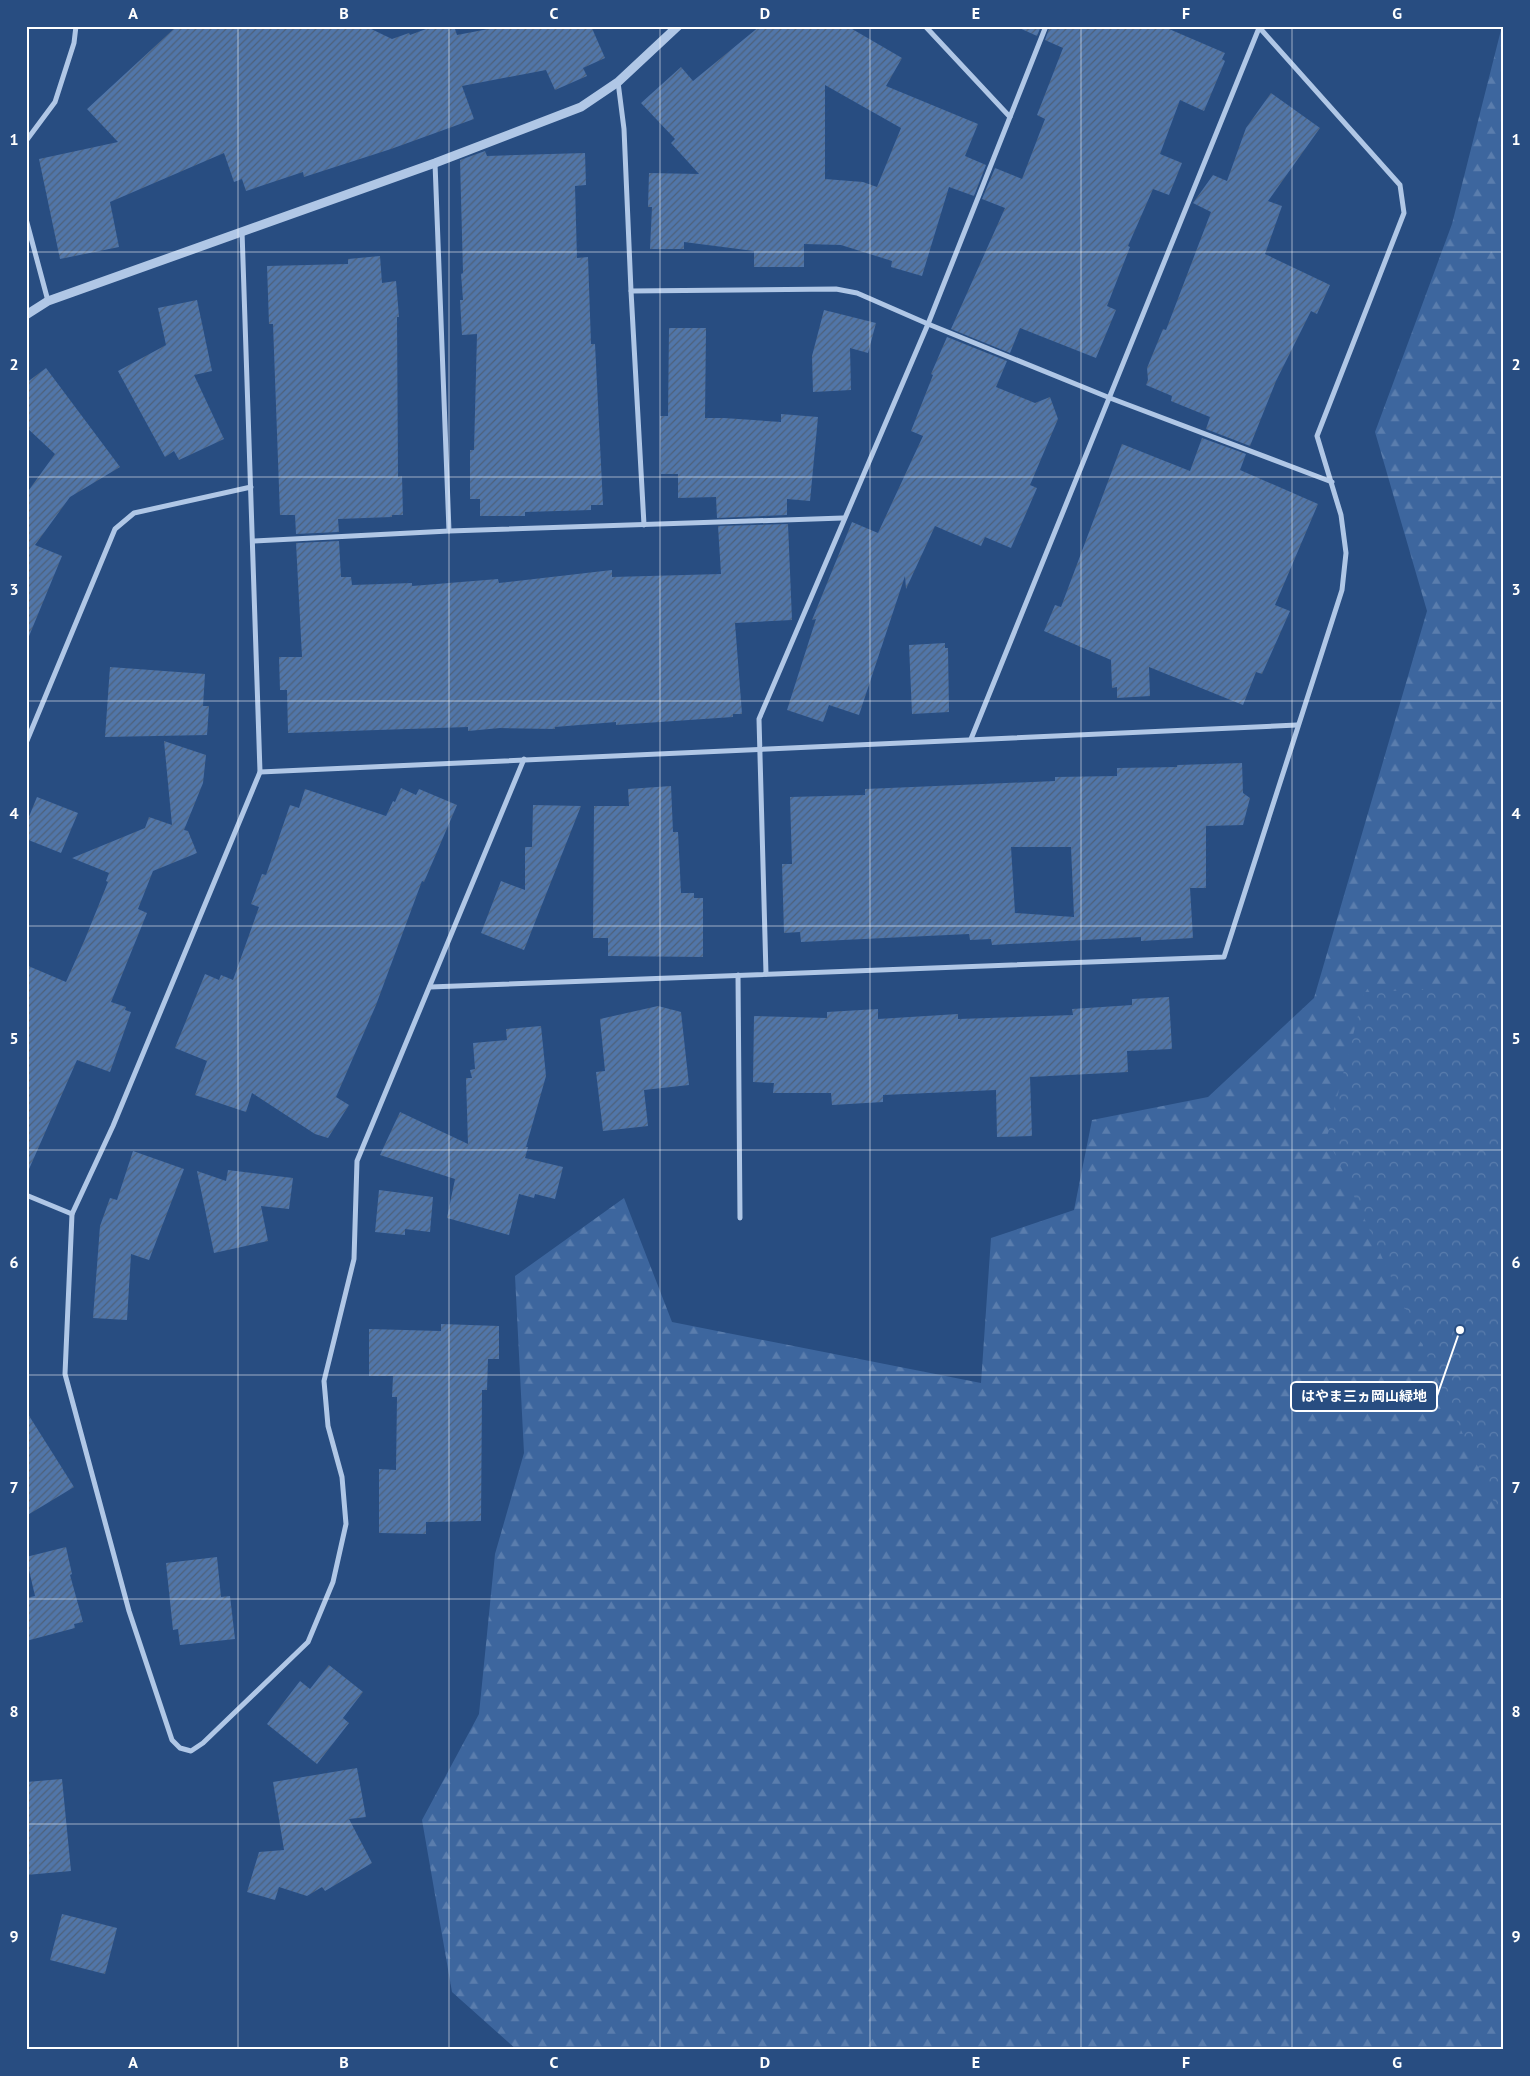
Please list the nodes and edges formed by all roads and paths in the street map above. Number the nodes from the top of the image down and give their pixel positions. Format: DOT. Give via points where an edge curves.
graph roads {
  1 [pos="76,26"];
  2 [pos="678,26"];
  3 [pos="925,26"];
  4 [pos="1046,26"];
  5 [pos="1258,27"];
  6 [pos="618,82"];
  7 [pos="1010,117"];
  8 [pos="26,142"];
  9 [pos="435,163"];
  10 [pos="26,219"];
  11 [pos="242,231"];
  12 [pos="631,291"];
  13 [pos="48,301"];
  14 [pos="26,315"];
  15 [pos="928,324"];
  16 [pos="1110,398"];
  17 [pos="1332,482"];
  18 [pos="251,487"];
  19 [pos="843,518"];
  20 [pos="644,525"];
  21 [pos="449,531"];
  22 [pos="254,541"];
  23 [pos="1297,725"];
  24 [pos="28,731"];
  25 [pos="972,739"];
  26 [pos="26,743"];
  27 [pos="758,749"];
  28 [pos="524,759"];
  29 [pos="260,772"];
  30 [pos="766,974"];
  31 [pos="738,975"];
  32 [pos="430,987"];
  33 [pos="26,1195"];
  34 [pos="72,1214"];
  35 [pos="740,1218"];
  1 -- 8 [label="street" via="74,44 55,102"];
  2 -- 6 [label="street"];
  3 -- 7 [label="street"];
  4 -- 7 [label="street"];
  5 -- 16 [label="street"];
  5 -- 17 [label="street" via="1400,185 1404,213 1317,436"];
  6 -- 9 [label="street" via="581,107"];
  6 -- 12 [label="street" via="624,129"];
  7 -- 15 [label="street"];
  9 -- 11 [label="street"];
  9 -- 21 [label="street"];
  10 -- 13 [label="street"];
  11 -- 13 [label="street"];
  11 -- 18 [label="street"];
  12 -- 15 [label="street" via="836,288 857,293"];
  12 -- 20 [label="street"];
  13 -- 14 [label="street"];
  15 -- 16 [label="street"];
  15 -- 19 [label="street"];
  16 -- 17 [label="street"];
  16 -- 25 [label="street"];
  17 -- 23 [label="street" via="1341,515 1346,554 1342,590"];
  18 -- 22 [label="street"];
  18 -- 24 [label="street" via="134,513 115,529"];
  19 -- 20 [label="street"];
  19 -- 27 [label="street" via="759,719"];
  20 -- 21 [label="street"];
  21 -- 22 [label="street"];
  22 -- 29 [label="street"];
  23 -- 25 [label="street"];
  23 -- 30 [label="street" via="1224,956"];
  24 -- 26 [label="street"];
  25 -- 27 [label="street"];
  27 -- 28 [label="street"];
  27 -- 30 [label="street"];
  28 -- 29 [label="street"];
  28 -- 32 [label="street"];
  29 -- 34 [label="street" via="113,1126"];
  30 -- 31 [label="street"];
  31 -- 32 [label="street"];
  31 -- 35 [label="street"];
  32 -- 34 [label="street" via="357,1161 354,1259 324,1381 328,1426 342,1477 346,1524 333,1582 308,1642 191,1751 180,1748 172,1740 128,1610 65,1374"];
  33 -- 34 [label="street"];
}
